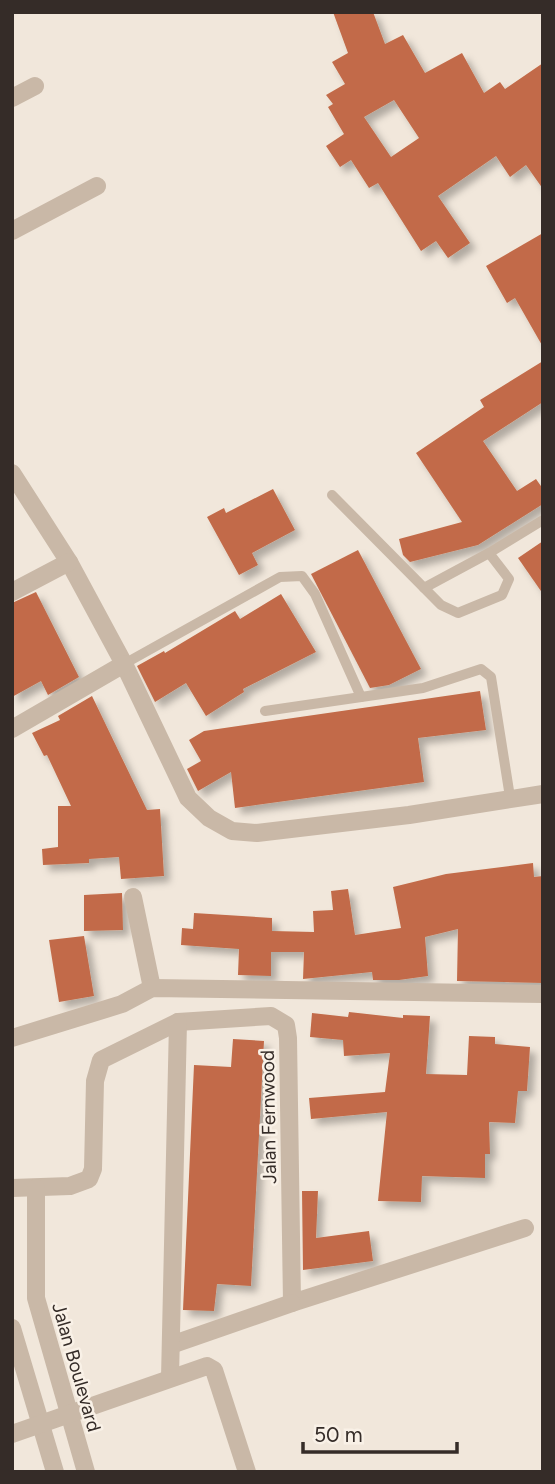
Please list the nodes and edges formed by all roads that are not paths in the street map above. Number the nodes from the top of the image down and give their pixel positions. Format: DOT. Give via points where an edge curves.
graph roads {
  1 [pos="34,86"];
  2 [pos="12,98"];
  3 [pos="97,186"];
  4 [pos="12,231"];
  5 [pos="12,473"];
  6 [pos="332,495"];
  7 [pos="543,520"];
  8 [pos="489,554"];
  9 [pos="69,562"];
  10 [pos="424,588"];
  11 [pos="12,592"];
  12 [pos="124,664"];
  13 [pos="362,696"];
  14 [pos="265,711"];
  15 [pos="12,729"];
  16 [pos="543,794"];
  17 [pos="510,797"];
  18 [pos="133,897"];
  19 [pos="152,988"];
  20 [pos="543,994"];
  21 [pos="178,1022"];
  22 [pos="12,1038"];
  23 [pos="12,1188"];
  24 [pos="36,1188"];
  25 [pos="525,1227"];
  26 [pos="292,1303"];
  27 [pos="12,1328"];
  28 [pos="171,1345"];
  29 [pos="170,1378"];
  30 [pos="68,1416"];
  31 [pos="40,1425"];
  32 [pos="12,1434"];
  33 [pos="55,1472"];
  34 [pos="86,1472"];
  35 [pos="247,1472"];
  1 -- 2 [label="street"];
  3 -- 4 [label="street"];
  5 -- 9 [label="street"];
  6 -- 10 [label="lane"];
  7 -- 8 [label="lane"];
  8 -- 10 [label="lane"];
  8 -- 10 [label="lane" via="509,579 502,595 458,613 441,605"];
  9 -- 11 [label="street"];
  9 -- 12 [label="street"];
  12 -- 13 [label="lane" via="280,577 302,576 315,594"];
  12 -- 15 [label="street"];
  12 -- 17 [label="street" via="188,798 232,831 257,833 409,815"];
  13 -- 14 [label="lane"];
  13 -- 17 [label="lane" via="423,688 481,669 488,672"];
  16 -- 17 [label="street"];
  18 -- 19 [label="street"];
  19 -- 20 [label="street"];
  19 -- 22 [label="street" via="122,1004"];
  21 -- 24 [label="street" via="97,1066 89,1179 82,1184"];
  21 -- 26 [label="street, Jalan Fernwood" via="271,1016 286,1025"];
  21 -- 28 [label="street"];
  23 -- 24 [label="street"];
  24 -- 30 [label="street, Jalan Boulevard" via="36,1298"];
  25 -- 26 [label="street"];
  26 -- 28 [label="street"];
  27 -- 31 [label="street"];
  28 -- 29 [label="street"];
  29 -- 30 [label="street"];
  29 -- 35 [label="street" via="207,1366 214,1370"];
  30 -- 31 [label="street"];
  30 -- 34 [label="street, Jalan Boulevard"];
  31 -- 32 [label="street"];
  31 -- 33 [label="street"];
}
